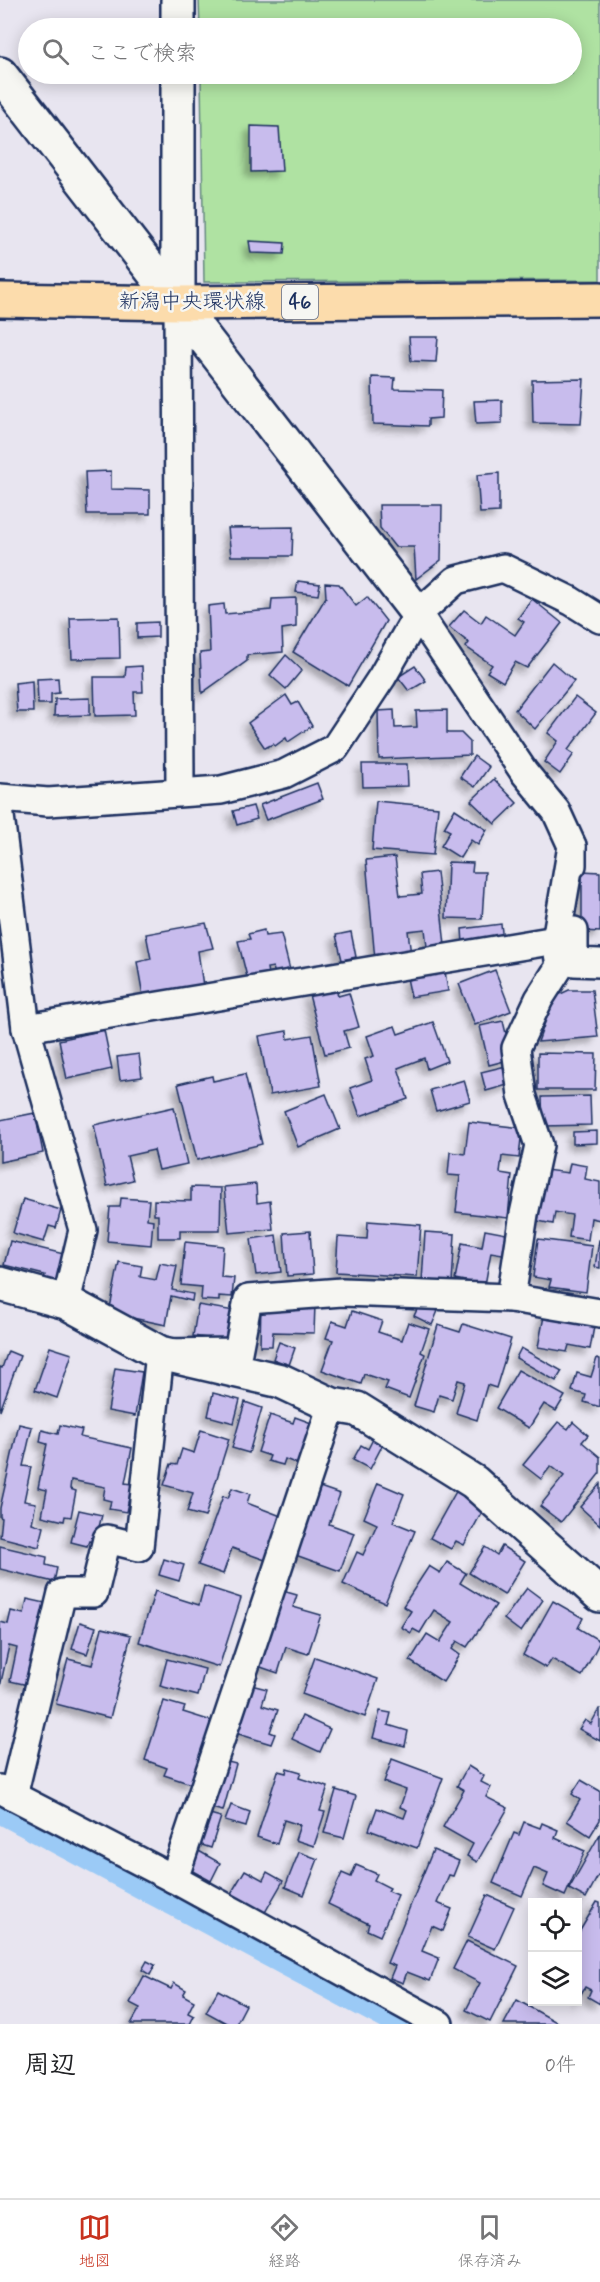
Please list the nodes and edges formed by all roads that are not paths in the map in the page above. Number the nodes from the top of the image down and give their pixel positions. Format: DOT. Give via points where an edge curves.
graph roads {
  1 [pos="178,0"];
  2 [pos="178,18"];
  3 [pos="0,74"];
  4 [pos="178,84"];
  5 [pos="600,299"];
  6 [pos="0,300"];
  7 [pos="178,303"];
  8 [pos="418,614"];
  9 [pos="600,619"];
  10 [pos="180,792"];
  11 [pos="0,798"];
  12 [pos="0,816"];
  13 [pos="572,846"];
  14 [pos="556,940"];
  15 [pos="600,963"];
  16 [pos="26,1028"];
  17 [pos="0,1284"];
  18 [pos="511,1298"];
  19 [pos="66,1302"];
  20 [pos="600,1313"];
  21 [pos="160,1353"];
  22 [pos="332,1405"];
  23 [pos="600,1595"];
  24 [pos="7,1793"];
  25 [pos="174,1879"];
  26 [pos="440,2024"];
  1 -- 2 [label="street"];
  3 -- 7 [label="street"];
  4 -- 7 [label="street"];
  5 -- 7 [label="main road, 新潟中央環状線 / 46"];
  6 -- 7 [label="main road, 新潟中央環状線 / 46"];
  7 -- 8 [label="street"];
  7 -- 10 [label="street"];
  8 -- 9 [label="street" via="456,580 503,568"];
  8 -- 10 [label="street" via="335,748 284,774 221,790"];
  8 -- 13 [label="street" via="524,772 556,811"];
  10 -- 11 [label="street" via="48,802"];
  12 -- 16 [label="street"];
  13 -- 14 [label="street"];
  13 -- 15 [label="street" via="574,962"];
  14 -- 16 [label="street"];
  14 -- 18 [label="street" via="560,966 516,1048 522,1095 539,1145"];
  16 -- 19 [label="street" via="83,1230"];
  17 -- 19 [label="street"];
  18 -- 20 [label="street"];
  18 -- 21 [label="street" via="342,1292 248,1299 238,1352"];
  19 -- 21 [label="street"];
  21 -- 22 [label="street" via="281,1381"];
  21 -- 24 [label="street" via="139,1547 108,1539 94,1593 62,1593"];
  22 -- 23 [label="street" via="357,1409 474,1482"];
  22 -- 25 [label="street"];
  24 -- 25 [label="street"];
  25 -- 26 [label="street"];
}
